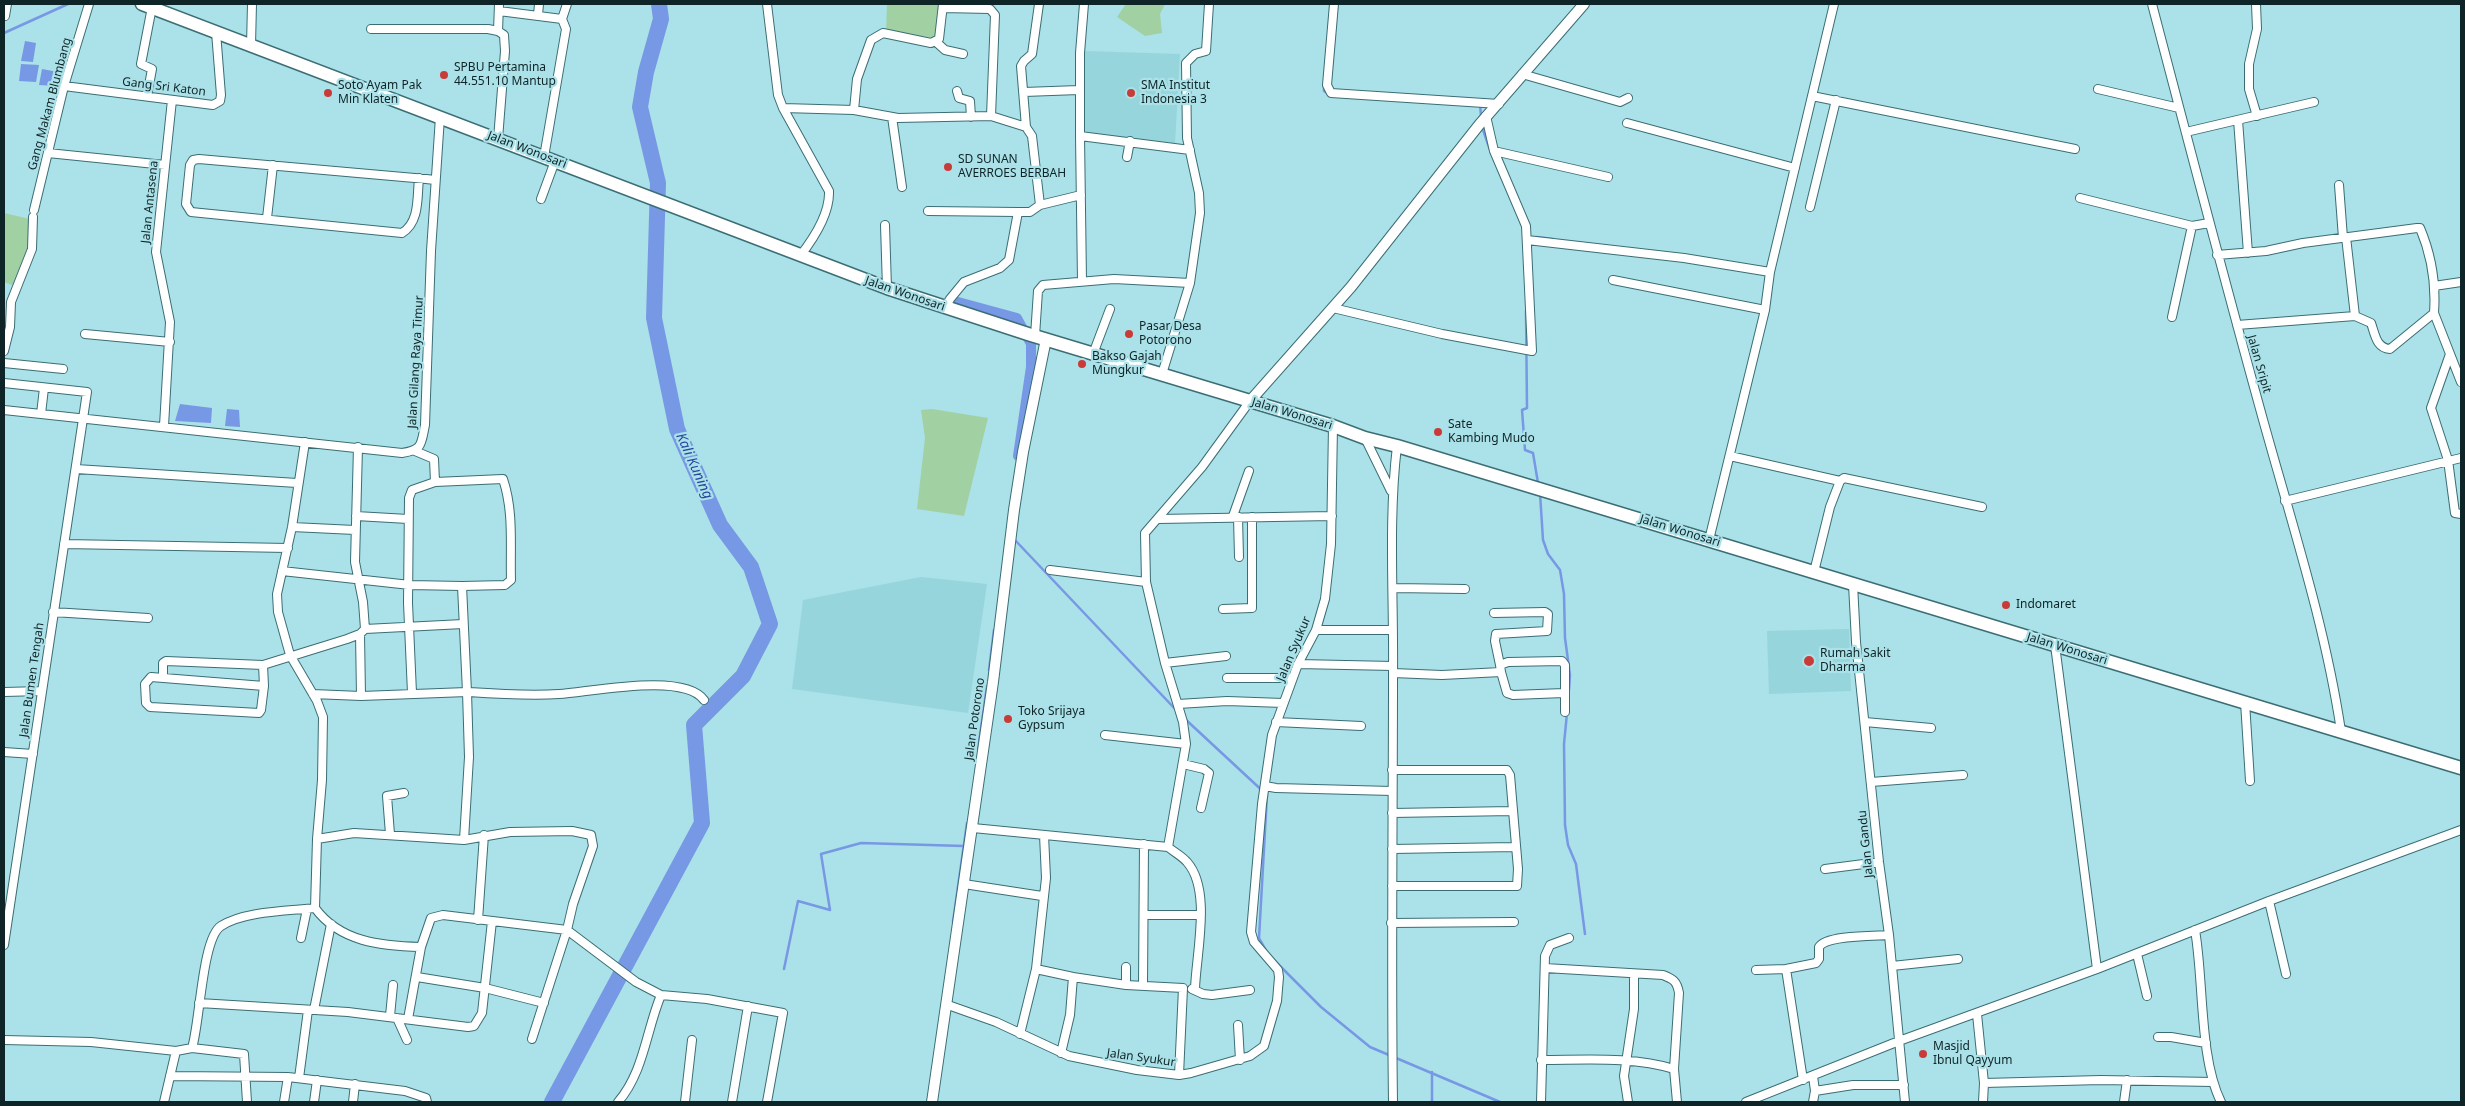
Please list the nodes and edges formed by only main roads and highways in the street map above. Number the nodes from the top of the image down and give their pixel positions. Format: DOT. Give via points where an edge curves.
graph roads {
  1 [pos="147,6"];
  2 [pos="2461,768"];
  1 -- 2 [label="highway, Jalan Wonosari" via="800,256 945,308"];
}
